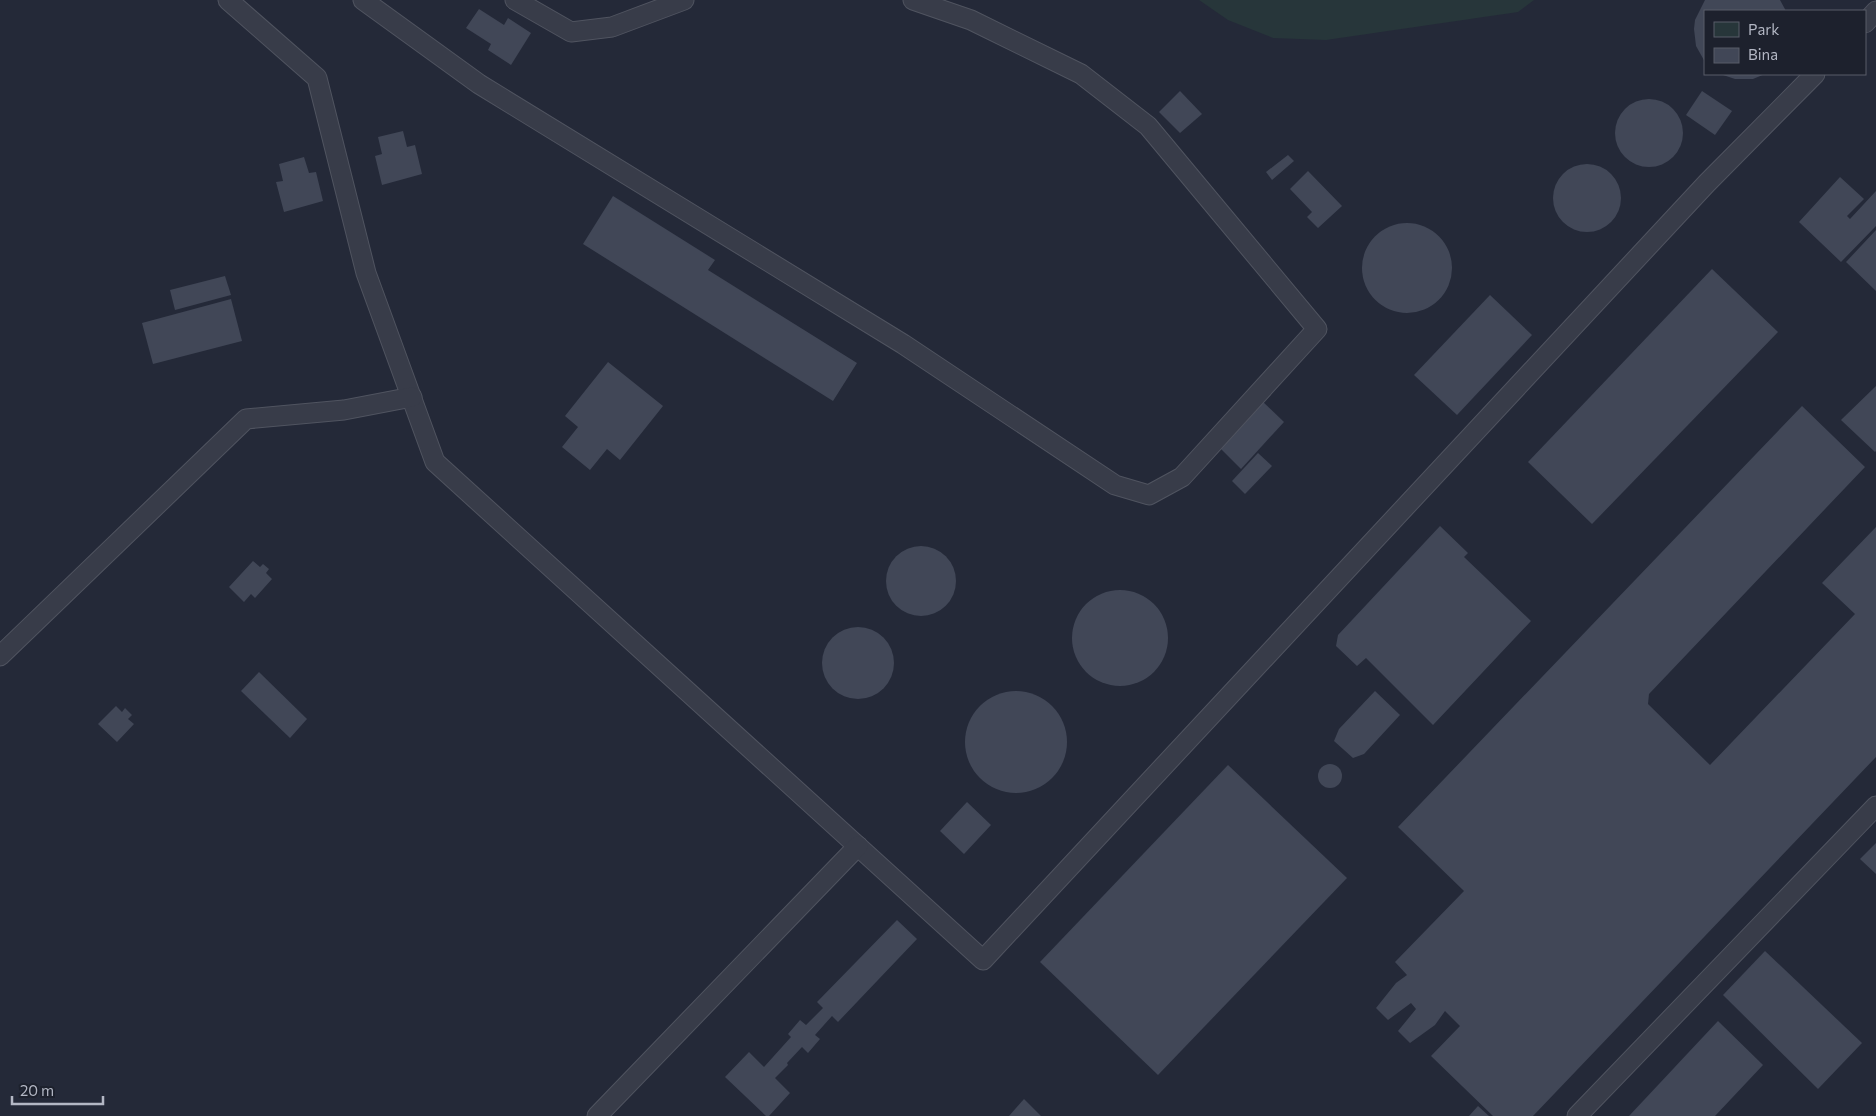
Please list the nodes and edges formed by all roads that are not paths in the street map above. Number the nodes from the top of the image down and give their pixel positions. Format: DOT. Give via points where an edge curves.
graph roads {
  1 [pos="228,0"];
  2 [pos="363,0"];
  3 [pos="515,0"];
  4 [pos="684,0"];
  5 [pos="913,0"];
  6 [pos="1876,11"];
  7 [pos="1866,22"];
  8 [pos="1814,75"];
  9 [pos="412,397"];
  10 [pos="0,656"];
  11 [pos="1876,806"];
  12 [pos="858,846"];
  13 [pos="596,1116"];
  14 [pos="1576,1116"];
  1 -- 9 [label="lane" via="317,78 366,273"];
  2 -- 5 [label="lane" via="479,84 903,344 1115,485 1149,495 1182,476 1317,329 1148,126 1080,74 971,20"];
  3 -- 4 [label="lane" via="571,32 612,27"];
  6 -- 7 [label="lane"];
  8 -- 12 [label="lane" via="1707,183 983,960"];
  9 -- 10 [label="lane" via="344,410 246,419"];
  9 -- 12 [label="lane" via="435,462"];
  11 -- 14 [label="lane"];
  12 -- 13 [label="lane"];
}
